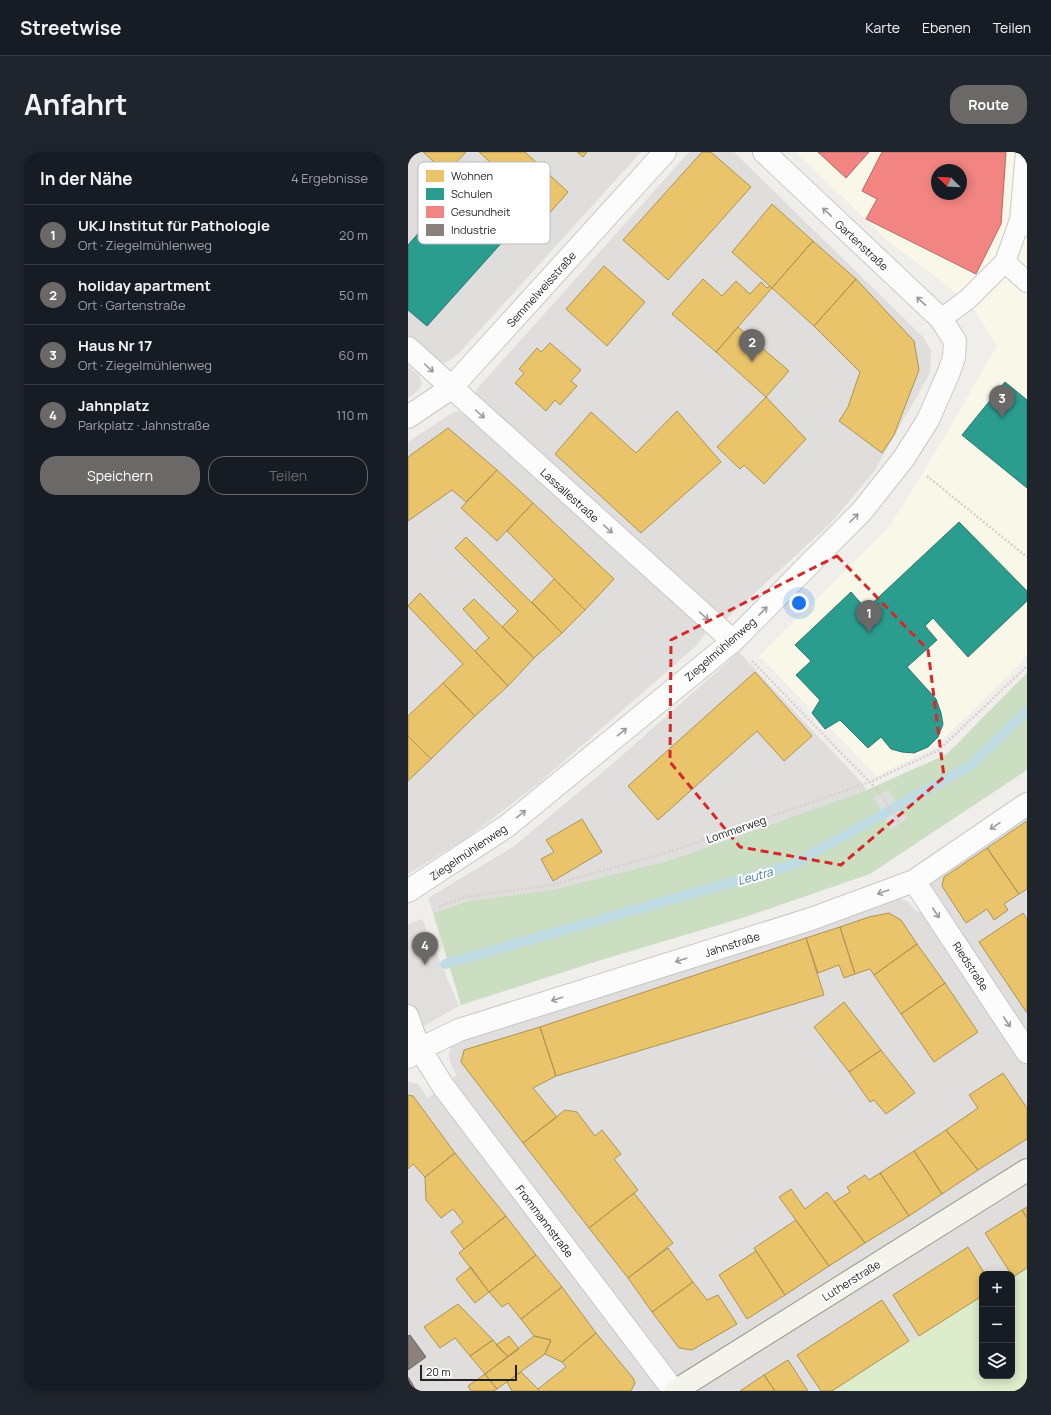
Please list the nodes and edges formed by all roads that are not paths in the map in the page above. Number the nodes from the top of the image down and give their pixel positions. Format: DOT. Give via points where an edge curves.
graph roads {
  1 [pos="665,152"];
  2 [pos="764,152"];
  3 [pos="1026,152"];
  4 [pos="1023,223"];
  5 [pos="1005,262"];
  6 [pos="1027,282"];
  7 [pos="941,319"];
  8 [pos="955,341"];
  9 [pos="408,348"];
  10 [pos="451,388"];
  11 [pos="408,417"];
  12 [pos="733,641"];
  13 [pos="1027,804"];
  14 [pos="914,881"];
  15 [pos="408,891"];
  16 [pos="408,1015"];
  17 [pos="1027,1052"];
  18 [pos="414,1053"];
  19 [pos="1027,1170"];
  20 [pos="675,1391"];
  1 -- 10 [label="street, Semmelweisstraße"];
  7 -- 2 [label="street, Gartenstraße, one-way"];
  3 -- 4 [label="lane"];
  4 -- 5 [label="lane"];
  5 -- 6 [label="lane"];
  5 -- 7 [label="lane" via="968,298"];
  7 -- 8 [label="street, Gartenstraße"];
  12 -- 8 [label="street, Ziegelmühlenweg, one-way" via="862,511 904,458 928,420 954,357"];
  9 -- 10 [label="street, Lassallestraße, one-way"];
  10 -- 11 [label="street, Semmelweisstraße"];
  10 -- 12 [label="street, Lassallestraße, one-way"];
  15 -- 12 [label="street, Ziegelmühlenweg, one-way" via="507,826"];
  13 -- 14 [label="street, Jahnstraße, one-way"];
  14 -- 17 [label="street, Riedstraße, one-way"];
  14 -- 18 [label="street, Jahnstraße, one-way" via="811,919 459,1030"];
  16 -- 18 [label="lane"];
  18 -- 20 [label="street, Frommannstraße" via="443,1086"];
  19 -- 20 [label="street, Lutherstraße"];
}
